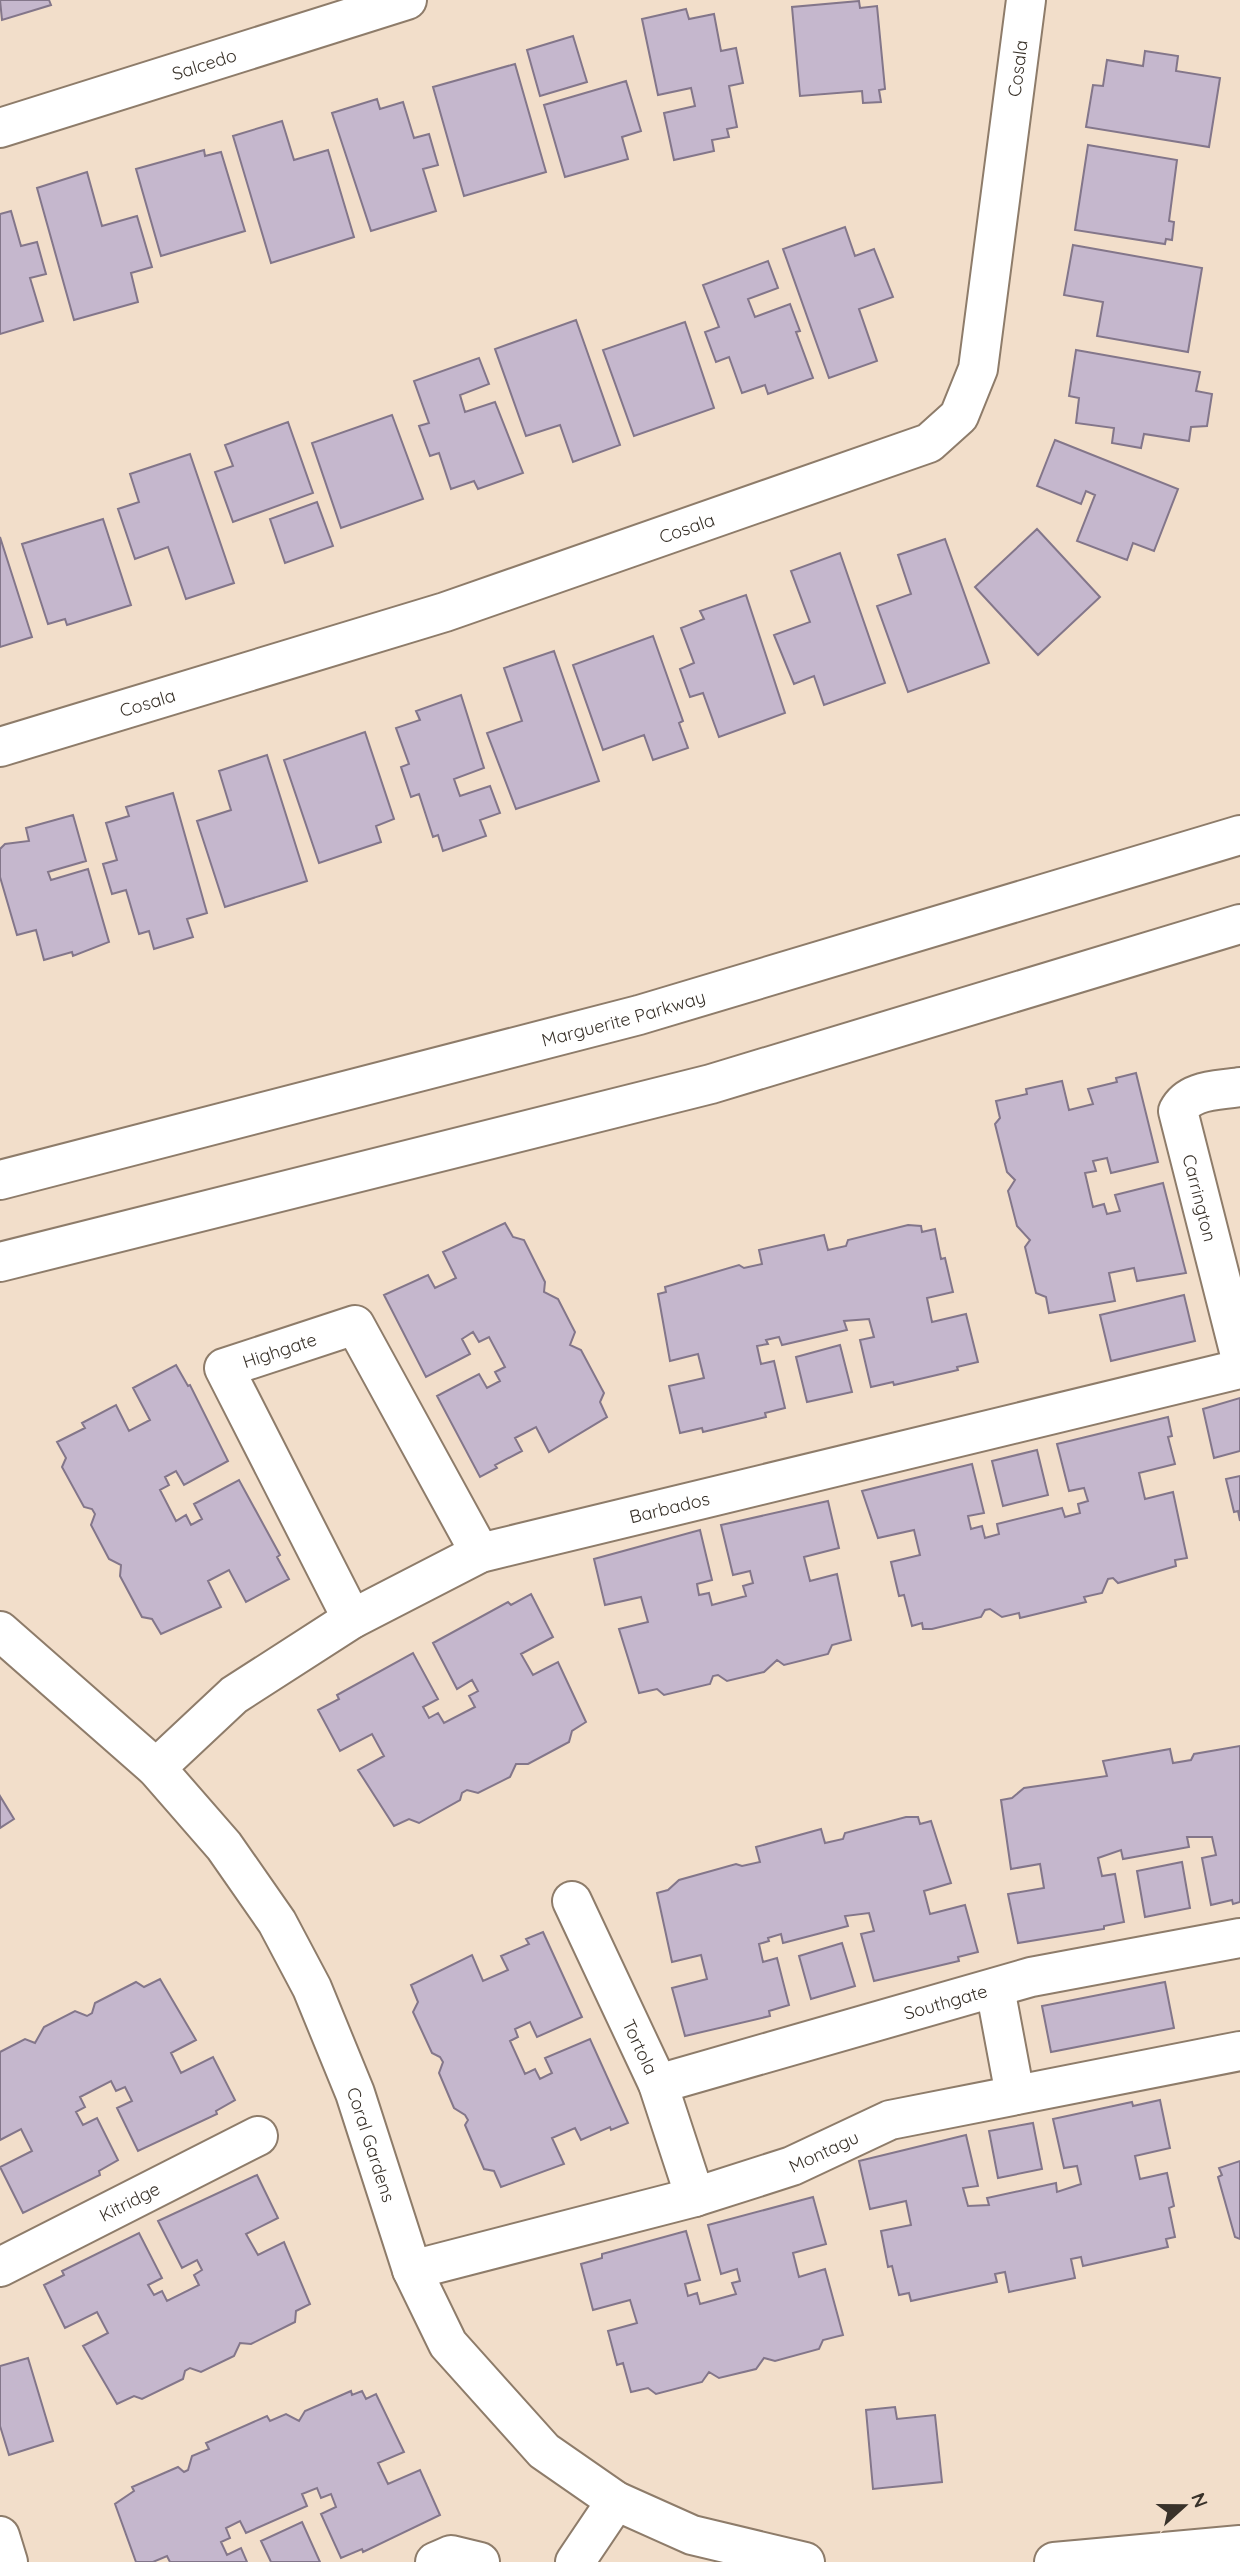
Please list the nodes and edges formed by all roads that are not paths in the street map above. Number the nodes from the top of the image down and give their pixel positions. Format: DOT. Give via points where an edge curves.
graph roads {
  1 [pos="407,0"];
  2 [pos="1026,0"];
  3 [pos="0,128"];
  4 [pos="0,747"];
  5 [pos="1240,835"];
  6 [pos="1240,924"];
  7 [pos="1240,1087"];
  8 [pos="0,1180"];
  9 [pos="0,1262"];
  10 [pos="1240,1355"];
  11 [pos="1240,1369"];
  12 [pos="480,1553"];
  13 [pos="352,1619"];
  14 [pos="0,1631"];
  15 [pos="156,1768"];
  16 [pos="572,1901"];
  17 [pos="1240,1938"];
  18 [pos="995,1988"];
  19 [pos="1240,2050"];
  20 [pos="657,2084"];
  21 [pos="1015,2095"];
  22 [pos="258,2136"];
  23 [pos="695,2197"];
  24 [pos="0,2267"];
  25 [pos="412,2270"];
  26 [pos="616,2501"];
  27 [pos="0,2536"];
  28 [pos="1240,2545"];
  29 [pos="8,2562"];
  30 [pos="435,2562"];
  31 [pos="480,2562"];
  32 [pos="575,2562"];
  33 [pos="805,2562"];
  34 [pos="1054,2562"];
  1 -- 3 [label="street, Salcedo"];
  2 -- 4 [label="street, Cosala" via="978,369 959,416 929,443 445,612"];
  5 -- 8 [label="street, Marguerite Parkway" via="639,1015"];
  6 -- 9 [label="street" via="711,1084"];
  7 -- 10 [label="street, Carrington" via="1193,1095 1182,1101 1178,1111"];
  11 -- 12 [label="street, Barbados"];
  12 -- 13 [label="street, Barbados"];
  12 -- 13 [label="street, Highgate" via="355,1325 224,1368"];
  13 -- 15 [label="street, Barbados" via="234,1695"];
  14 -- 15 [label="street, Coral Gardens"];
  15 -- 25 [label="street, Coral Gardens" via="224,1846 277,1922 312,1988 355,2093"];
  16 -- 20 [label="street, Tortola"];
  17 -- 18 [label="street, Southgate" via="1031,1977"];
  18 -- 20 [label="street, Southgate"];
  18 -- 21 [label="street"];
  19 -- 21 [label="street, Montagu"];
  20 -- 23 [label="street, Tortola"];
  21 -- 23 [label="street, Montagu" via="890,2120 792,2166"];
  22 -- 24 [label="street, Kitridge"];
  23 -- 25 [label="street, Montagu"];
  25 -- 26 [label="street, Coral Gardens" via="448,2344 544,2451"];
  26 -- 32 [label="street"];
  26 -- 33 [label="street, Coral Gardens" via="692,2535"];
  27 -- 29 [label="street"];
  28 -- 34 [label="street"];
  30 -- 31 [label="street" via="451,2555"];
}
